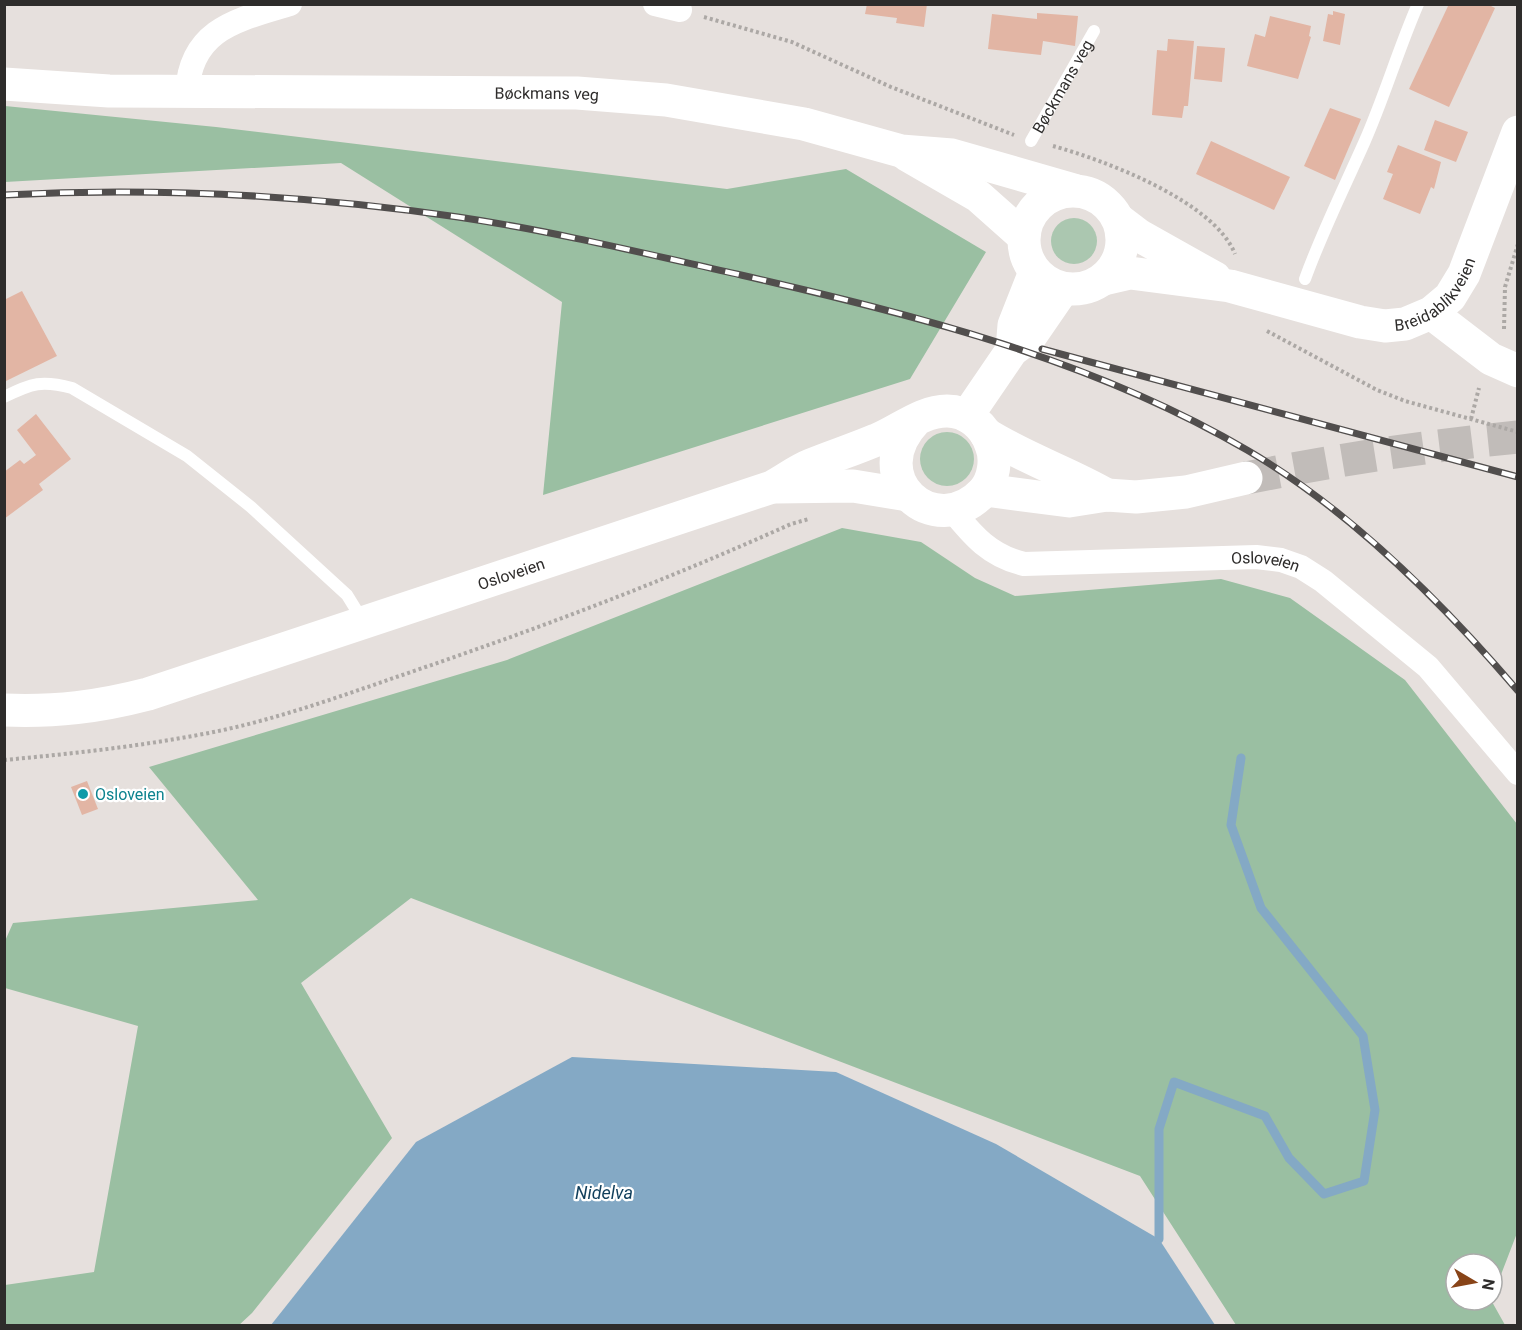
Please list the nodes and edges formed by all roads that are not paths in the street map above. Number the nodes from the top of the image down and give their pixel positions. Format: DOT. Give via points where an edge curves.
graph roads {
  1 [pos="290,4"];
  2 [pos="655,4"];
  3 [pos="1418,4"];
  4 [pos="680,10"];
  5 [pos="1094,31"];
  6 [pos="4,84"];
  7 [pos="187,92"];
  8 [pos="1518,132"];
  9 [pos="1030,141"];
  10 [pos="901,151"];
  11 [pos="1074,190"];
  12 [pos="1119,219"];
  13 [pos="1023,236"];
  14 [pos="1035,272"];
  15 [pos="1234,273"];
  16 [pos="1104,279"];
  17 [pos="1305,279"];
  18 [pos="1063,289"];
  19 [pos="1431,313"];
  20 [pos="1012,350"];
  21 [pos="1518,371"];
  22 [pos="4,397"];
  23 [pos="916,420"];
  24 [pos="977,425"];
  25 [pos="1246,478"];
  26 [pos="772,487"];
  27 [pos="985,490"];
  28 [pos="908,495"];
  29 [pos="1107,495"];
  30 [pos="952,510"];
  31 [pos="364,622"];
  32 [pos="4,710"];
  33 [pos="1518,772"];
  1 -- 7 [label="street" via="218,29 195,57 188,74"];
  2 -- 4 [label="street"];
  3 -- 17 [label="lane" via="1365,141 1327,219"];
  5 -- 9 [label="lane, Bøckmans veg"];
  6 -- 7 [label="main road, Bøckmans veg"];
  7 -- 10 [label="main road, Bøckmans veg" via="565,93 666,100 804,124"];
  8 -- 19 [label="main road, Breidablikveien" via="1464,274 1450,297"];
  10 -- 11 [label="main road, Bøckmans veg" via="952,154"];
  10 -- 13 [label="main road, Bøckmans veg" via="978,196"];
  11 -- 12 [label="main road" via="1092,194 1108,204"];
  11 -- 13 [label="main road" via="1055,193 1039,203 1028,218"];
  12 -- 15 [label="main road, Breidablikveien" via="1140,236"];
  12 -- 16 [label="main road" via="1123,238 1120,256"];
  13 -- 14 [label="main road" via="1025,255"];
  14 -- 18 [label="main road"];
  14 -- 20 [label="main road" via="1014,325"];
  15 -- 16 [label="main road, Breidablikveien" via="1130,273"];
  15 -- 19 [label="main road, Breidablikveien" via="1360,322 1405,324"];
  16 -- 18 [label="main road" via="1077,290"];
  18 -- 20 [label="main road" via="1030,337"];
  19 -- 21 [label="main road" via="1491,359"];
  20 -- 24 [label="main road"];
  22 -- 31 [label="lane" via="31,383 72,388 178,451 251,507 310,560 347,595"];
  23 -- 24 [label="main road" via="932,412 949,411"];
  23 -- 26 [label="main road, Osloveien" via="878,440 809,465"];
  23 -- 28 [label="main road" via="903,433 896,449 899,482"];
  24 -- 27 [label="main road" via="994,460"];
  24 -- 29 [label="main road" via="1018,454"];
  25 -- 29 [label="main road" via="1161,495"];
  26 -- 28 [label="main road, Osloveien" via="854,486"];
  26 -- 31 [label="main road, Osloveien"];
  27 -- 29 [label="main road" via="1069,501"];
  27 -- 30 [label="main road" via="970,503"];
  28 -- 30 [label="main road" via="921,505"];
  30 -- 33 [label="street, Osloveien" via="993,553 1024,564 1256,557 1301,567 1428,667"];
  31 -- 32 [label="main road, Osloveien" via="99,707 48,712"];
}
